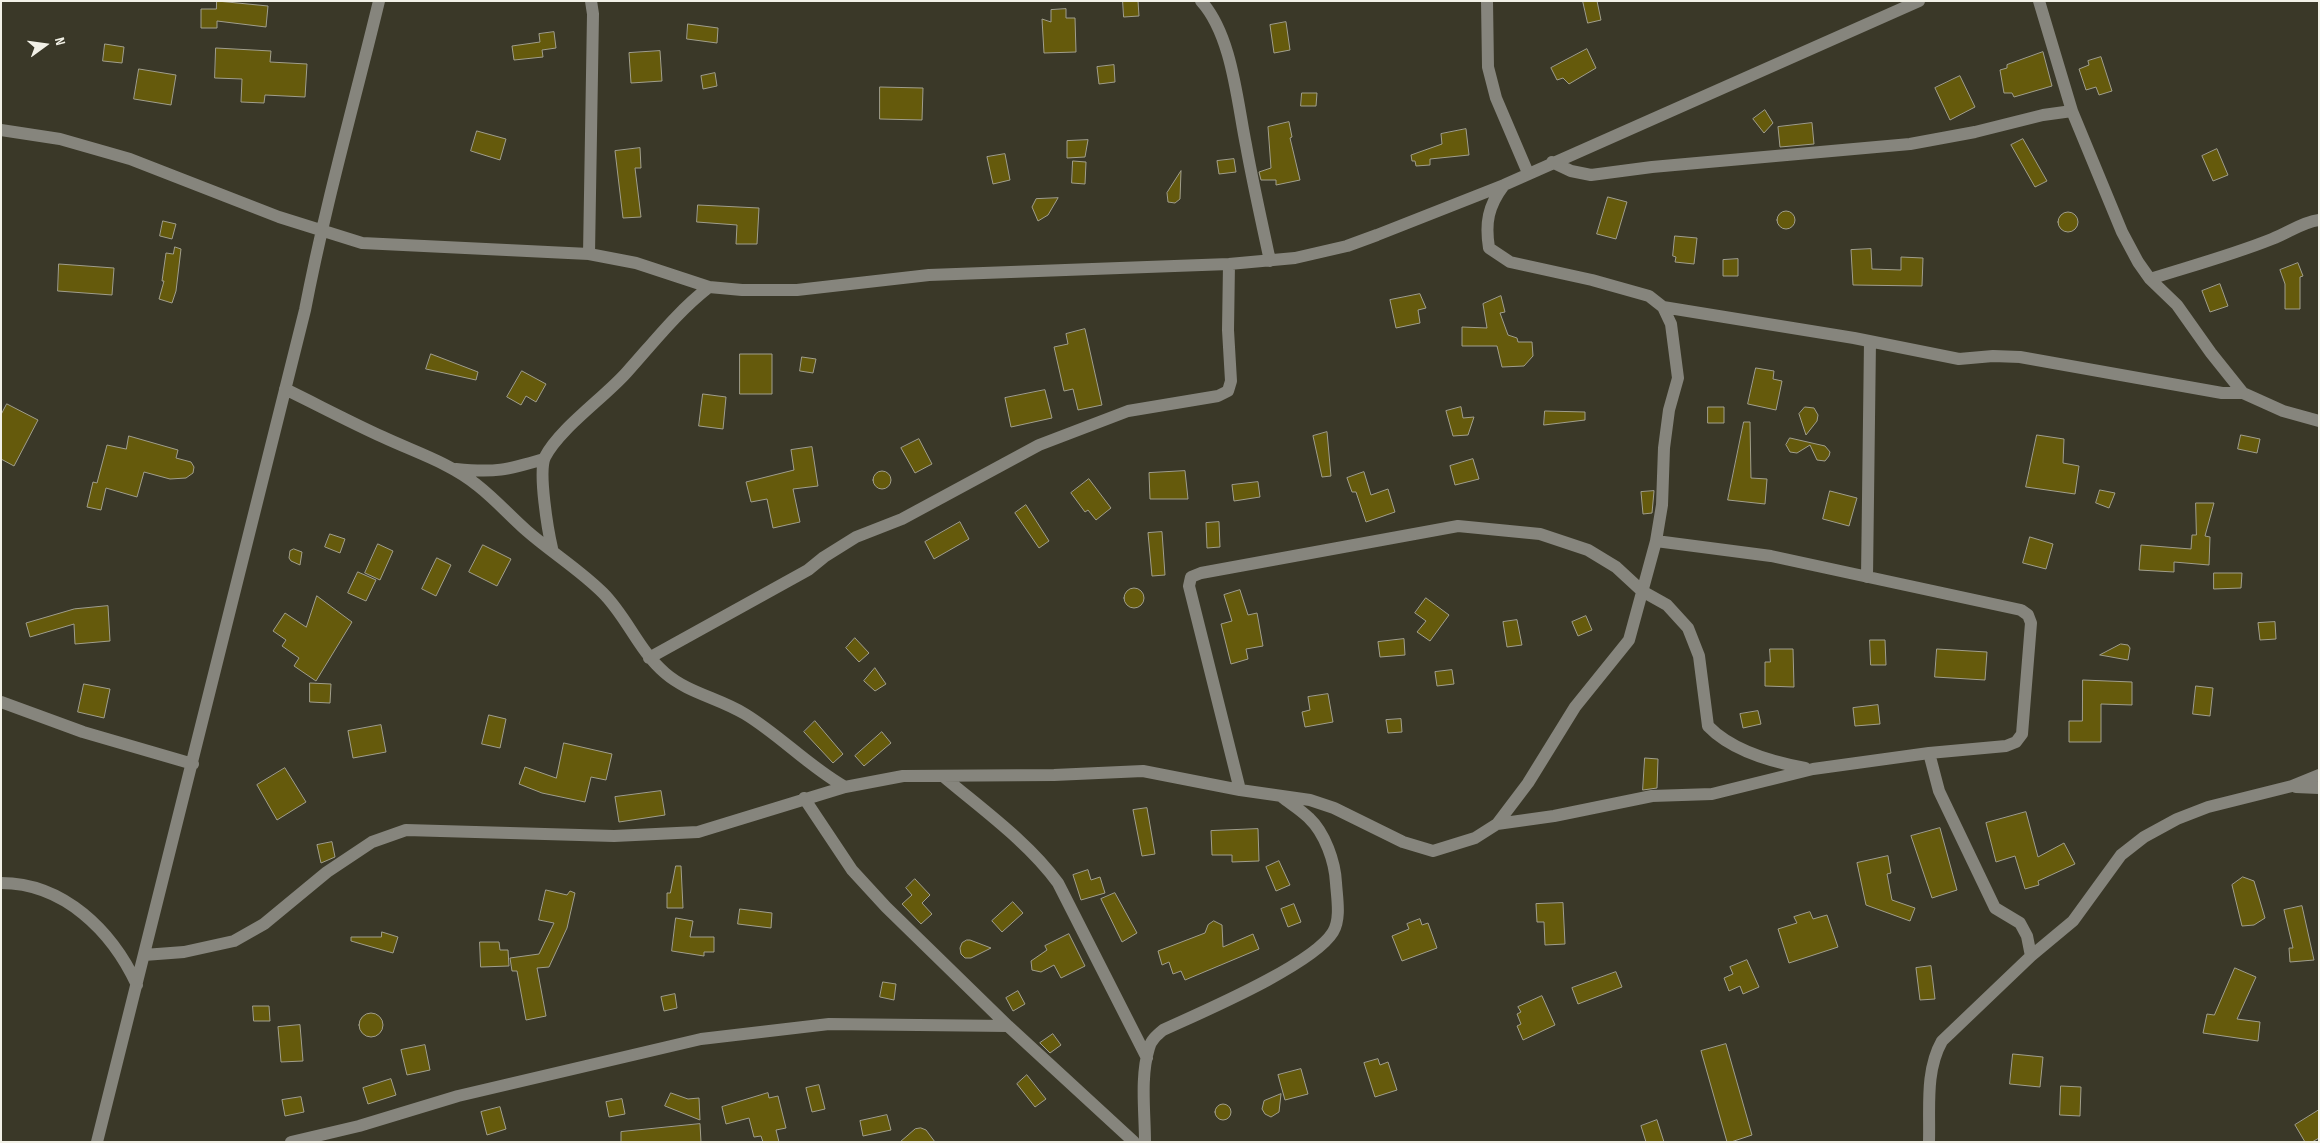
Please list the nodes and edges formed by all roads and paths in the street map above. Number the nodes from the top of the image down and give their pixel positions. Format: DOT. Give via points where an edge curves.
graph roads {
  1 [pos="379,1"];
  2 [pos="591,1"];
  3 [pos="1201,1"];
  4 [pos="1486,1"];
  5 [pos="1919,1"];
  6 [pos="2039,1"];
  7 [pos="2072,111"];
  8 [pos="1,130"];
  9 [pos="1552,162"];
  10 [pos="1528,173"];
  11 [pos="1504,185"];
  12 [pos="2319,220"];
  13 [pos="320,230"];
  14 [pos="589,254"];
  15 [pos="1270,262"];
  16 [pos="1229,264"];
  17 [pos="2150,279"];
  18 [pos="709,287"];
  19 [pos="1663,307"];
  20 [pos="1870,341"];
  21 [pos="285,389"];
  22 [pos="2243,393"];
  23 [pos="2319,421"];
  24 [pos="544,459"];
  25 [pos="454,468"];
  26 [pos="1656,541"];
  27 [pos="552,548"];
  28 [pos="1867,577"];
  29 [pos="1642,591"];
  30 [pos="649,658"];
  31 [pos="1,702"];
  32 [pos="1929,753"];
  33 [pos="193,764"];
  34 [pos="1812,769"];
  35 [pos="2319,775"];
  36 [pos="944,776"];
  37 [pos="2292,786"];
  38 [pos="846,787"];
  39 [pos="2319,788"];
  40 [pos="1240,790"];
  41 [pos="1282,797"];
  42 [pos="804,798"];
  43 [pos="1497,824"];
  44 [pos="1,883"];
  45 [pos="144,955"];
  46 [pos="2032,956"];
  47 [pos="137,985"];
  48 [pos="1008,1026"];
  49 [pos="1147,1058"];
  50 [pos="97,1142"];
  51 [pos="291,1142"];
  52 [pos="1134,1142"];
  53 [pos="1145,1142"];
  54 [pos="1930,1142"];
  1 -- 13 [label="street"];
  2 -- 14 [label="street"];
  3 -- 15 [label="street" via="1220,30"];
  4 -- 10 [label="street" via="1490,75 1496,98"];
  5 -- 9 [label="street"];
  6 -- 7 [label="street"];
  7 -- 9 [label="street" via="1910,144 1652,167 1591,176"];
  7 -- 17 [label="street" via="2122,232"];
  8 -- 13 [label="street" via="60,139 130,159"];
  9 -- 10 [label="street"];
  10 -- 11 [label="street"];
  11 -- 15 [label="street" via="1347,246"];
  11 -- 19 [label="street" via="1492,200 1488,216 1490,248 1510,262 1649,296"];
  12 -- 17 [label="street" via="2310,221 2273,239"];
  13 -- 14 [label="street" via="362,243"];
  13 -- 21 [label="street" via="305,310"];
  14 -- 18 [label="street" via="674,273"];
  15 -- 16 [label="street"];
  16 -- 18 [label="street" via="929,275 768,291"];
  16 -- 30 [label="street" via="1228,330 1232,365 1228,390 1218,396 1128,411 1039,445 902,519 856,536 808,570"];
  17 -- 22 [label="street" via="2177,305"];
  18 -- 24 [label="street" via="673,318 627,373 562,434"];
  19 -- 20 [label="street"];
  19 -- 26 [label="street" via="1671,324 1678,378 1669,410"];
  20 -- 22 [label="street" via="1959,359 2020,357 2222,393"];
  20 -- 28 [label="street"];
  21 -- 25 [label="street"];
  21 -- 33 [label="street"];
  22 -- 23 [label="street" via="2283,411"];
  24 -- 25 [label="street" via="489,472"];
  24 -- 27 [label="street" via="544,503"];
  25 -- 27 [label="street"];
  26 -- 28 [label="street" via="1771,556"];
  26 -- 29 [label="street"];
  27 -- 30 [label="street" via="621,613"];
  28 -- 32 [label="street" via="2021,610 2031,623 2022,734 2016,742 2006,746"];
  29 -- 34 [label="street" via="1667,605 1688,628 1699,656 1706,722 1713,730 1746,751 1780,764"];
  29 -- 40 [label="street" via="1616,567 1588,550 1540,534 1458,526 1191,577 1189,586"];
  29 -- 43 [label="street" via="1629,640 1575,707 1528,783"];
  30 -- 38 [label="street" via="684,687 745,714 780,738 820,773"];
  31 -- 33 [label="street" via="83,732"];
  32 -- 34 [label="street"];
  32 -- 46 [label="street" via="1939,791 1995,908 2020,923"];
  33 -- 45 [label="street"];
  34 -- 43 [label="street" via="1712,794 1644,798"];
  35 -- 37 [label="street"];
  36 -- 38 [label="street" via="914,774"];
  36 -- 40 [label="street" via="1143,771"];
  36 -- 49 [label="street" via="1016,838 1058,883"];
  37 -- 39 [label="street"];
  37 -- 46 [label="street" via="2208,807 2177,819 2144,838 2121,855 2074,921"];
  38 -- 42 [label="street"];
  40 -- 41 [label="street"];
  41 -- 43 [label="street" via="1310,800 1334,808 1425,850 1442,849 1475,838"];
  41 -- 49 [label="street" via="1310,819 1324,841 1335,872 1338,910 1334,930 1312,954 1231,999 1163,1030 1151,1042"];
  42 -- 45 [label="street" via="698,832 614,836 406,830 372,842 327,872 264,924 234,940 184,952"];
  42 -- 48 [label="street" via="852,870"];
  44 -- 47 [label="street" via="46,890 72,905 114,945"];
  45 -- 47 [label="street"];
  46 -- 54 [label="street" via="1942,1041 1931,1070"];
  47 -- 50 [label="street"];
  48 -- 51 [label="street" via="829,1024 701,1039 458,1096 359,1126"];
  48 -- 52 [label="street"];
  49 -- 53 [label="street"];
}
